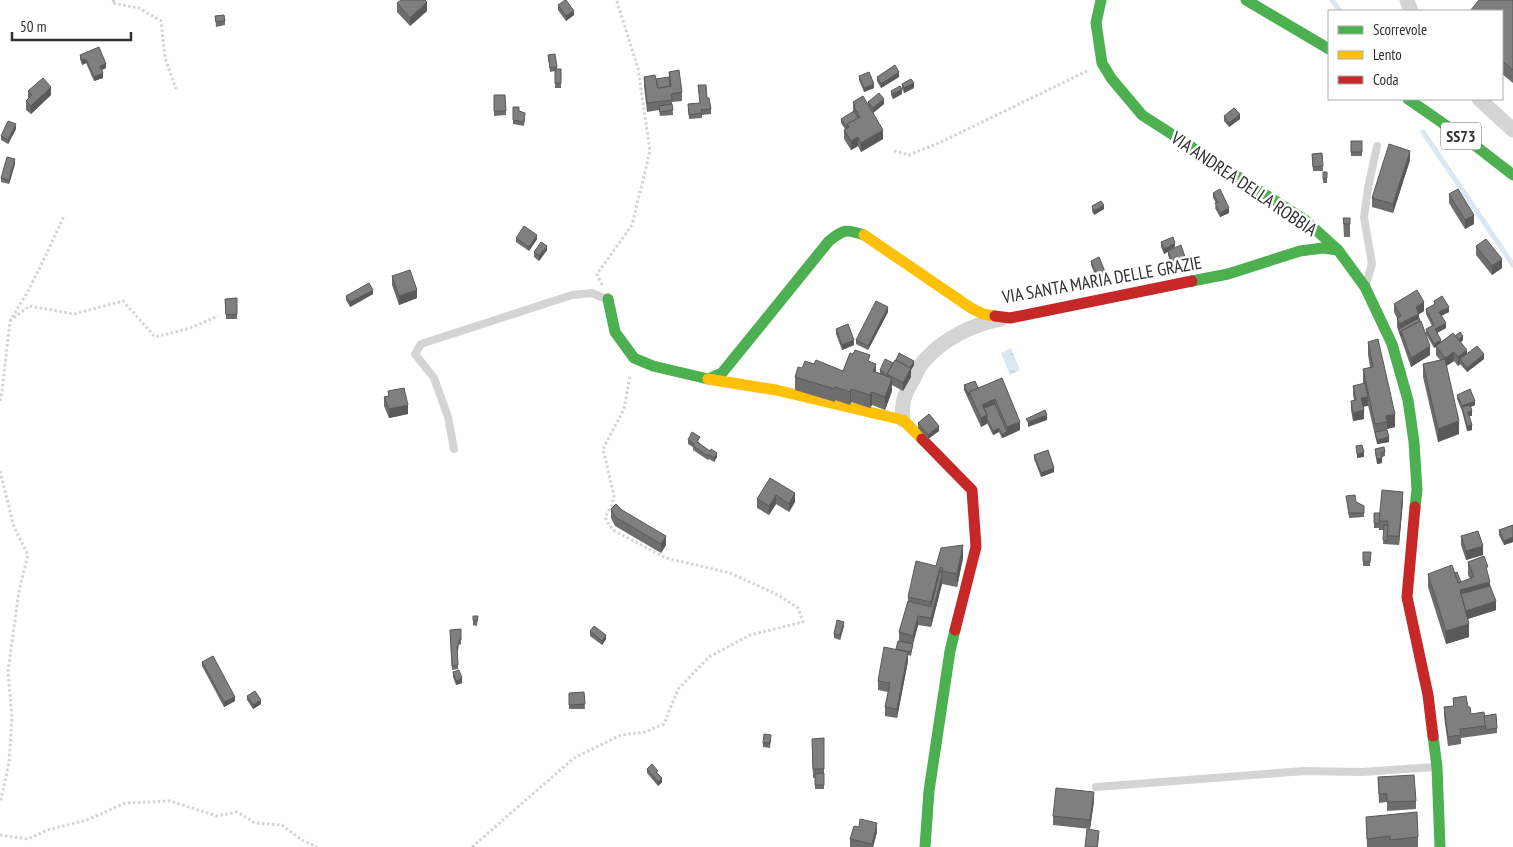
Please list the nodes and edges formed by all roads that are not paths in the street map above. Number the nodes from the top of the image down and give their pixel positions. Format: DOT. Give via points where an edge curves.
graph roads {
  1 [pos="1101,0"];
  2 [pos="1246,0"];
  3 [pos="1328,48"];
  4 [pos="1409,100"];
  5 [pos="1480,100"];
  6 [pos="1513,130"];
  7 [pos="1377,146"];
  8 [pos="1513,175"];
  9 [pos="1338,250"];
  10 [pos="1366,287"];
  11 [pos="608,299"];
  12 [pos="1010,318"];
  13 [pos="708,379"];
  14 [pos="904,420"];
  15 [pos="454,449"];
  16 [pos="1437,766"];
  17 [pos="1096,787"];
  18 [pos="925,847"];
  19 [pos="1440,847"];
  1 -- 9 [label="street, VIA ANDREA DELLA ROBBIA" via="1096,23 1102,63 1142,115 1305,220"];
  2 -- 3 [label="street"];
  4 -- 8 [label="street, SS73"];
  5 -- 6 [label="street"];
  7 -- 10 [label="lane" via="1364,217 1372,264"];
  9 -- 10 [label="street, VIA ANDREA DELLA ROBBIA"];
  9 -- 12 [label="street, VIA SANTA MARIA DELLE GRAZIE" via="1300,251 1228,274"];
  10 -- 16 [label="street, VIA ANDREA DELLA ROBBIA" via="1392,344 1408,400 1416,490 1407,597 1428,695"];
  11 -- 13 [label="street" via="615,332 634,358"];
  11 -- 15 [label="lane" via="592,293 572,295 421,344 415,354 434,378 448,417"];
  12 -- 13 [label="street, VIA SANTA MARIA DELLE GRAZIE" via="983,314 971,308 865,235 848,230 829,241 722,373"];
  12 -- 14 [label="street" via="988,322 961,333 923,361 905,394 901,408"];
  13 -- 14 [label="street" via="776,390"];
  14 -- 18 [label="street" via="972,490 976,547 950,652"];
  16 -- 17 [label="lane" via="1362,772 1304,771"];
  16 -- 19 [label="street, VIA ANDREA DELLA ROBBIA"];
}
